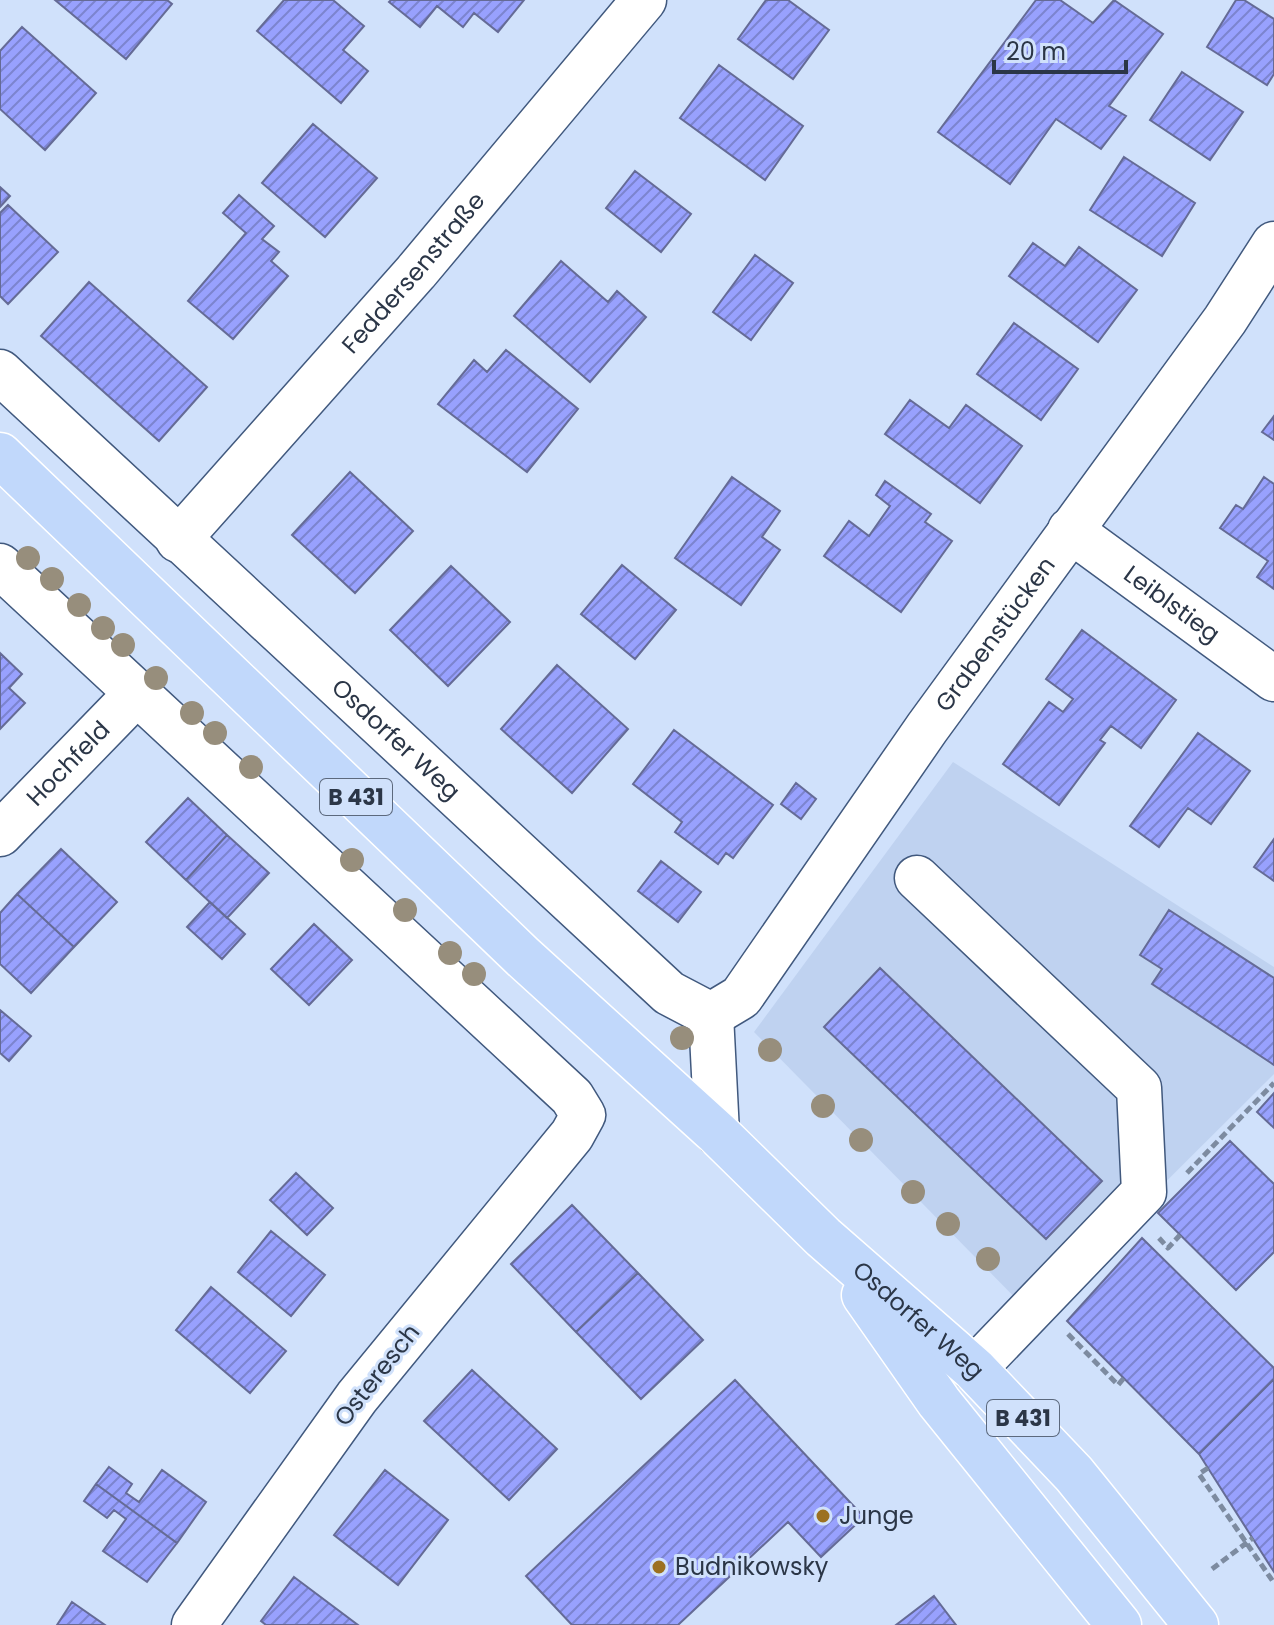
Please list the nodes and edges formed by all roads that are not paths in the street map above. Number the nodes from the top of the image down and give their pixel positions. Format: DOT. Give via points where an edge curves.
graph roads {
  1 [pos="644,0"];
  2 [pos="1274,244"];
  3 [pos="0,372"];
  4 [pos="0,455"];
  5 [pos="1070,530"];
  6 [pos="178,540"];
  7 [pos="0,566"];
  8 [pos="1274,679"];
  9 [pos="137,693"];
  10 [pos="0,834"];
  11 [pos="917,878"];
  12 [pos="711,1015"];
  13 [pos="717,1133"];
  14 [pos="823,1237"];
  15 [pos="974,1369"];
  16 [pos="194,1625"];
  17 [pos="1119,1625"];
  18 [pos="1196,1625"];
  1 -- 6 [label="street, Feddersenstraße" via="416,272"];
  2 -- 5 [label="street, Grabenstücken" via="1225,320"];
  3 -- 6 [label="street, Osdorfer Weg"];
  4 -- 13 [label="main road, Osdorfer Weg / B 431" via="523,957"];
  5 -- 8 [label="street, Leiblstieg"];
  5 -- 12 [label="street, Grabenstücken" via="741,997"];
  6 -- 12 [label="street, Osdorfer Weg" via="669,993"];
  7 -- 9 [label="street"];
  9 -- 10 [label="street, Hochfeld"];
  9 -- 16 [label="street, Osteresch" via="572,1097 583,1115 357,1397"];
  11 -- 15 [label="street" via="1139,1088 1144,1192"];
  12 -- 13 [label="street"];
  13 -- 14 [label="main road, Osdorfer Weg / B 431"];
  14 -- 15 [label="main road, Osdorfer Weg / B 431"];
  14 -- 17 [label="main road, Osdorfer Weg / B 431" via="939,1402"];
  15 -- 18 [label="main road, Osdorfer Weg / B 431" via="1074,1474"];
}
